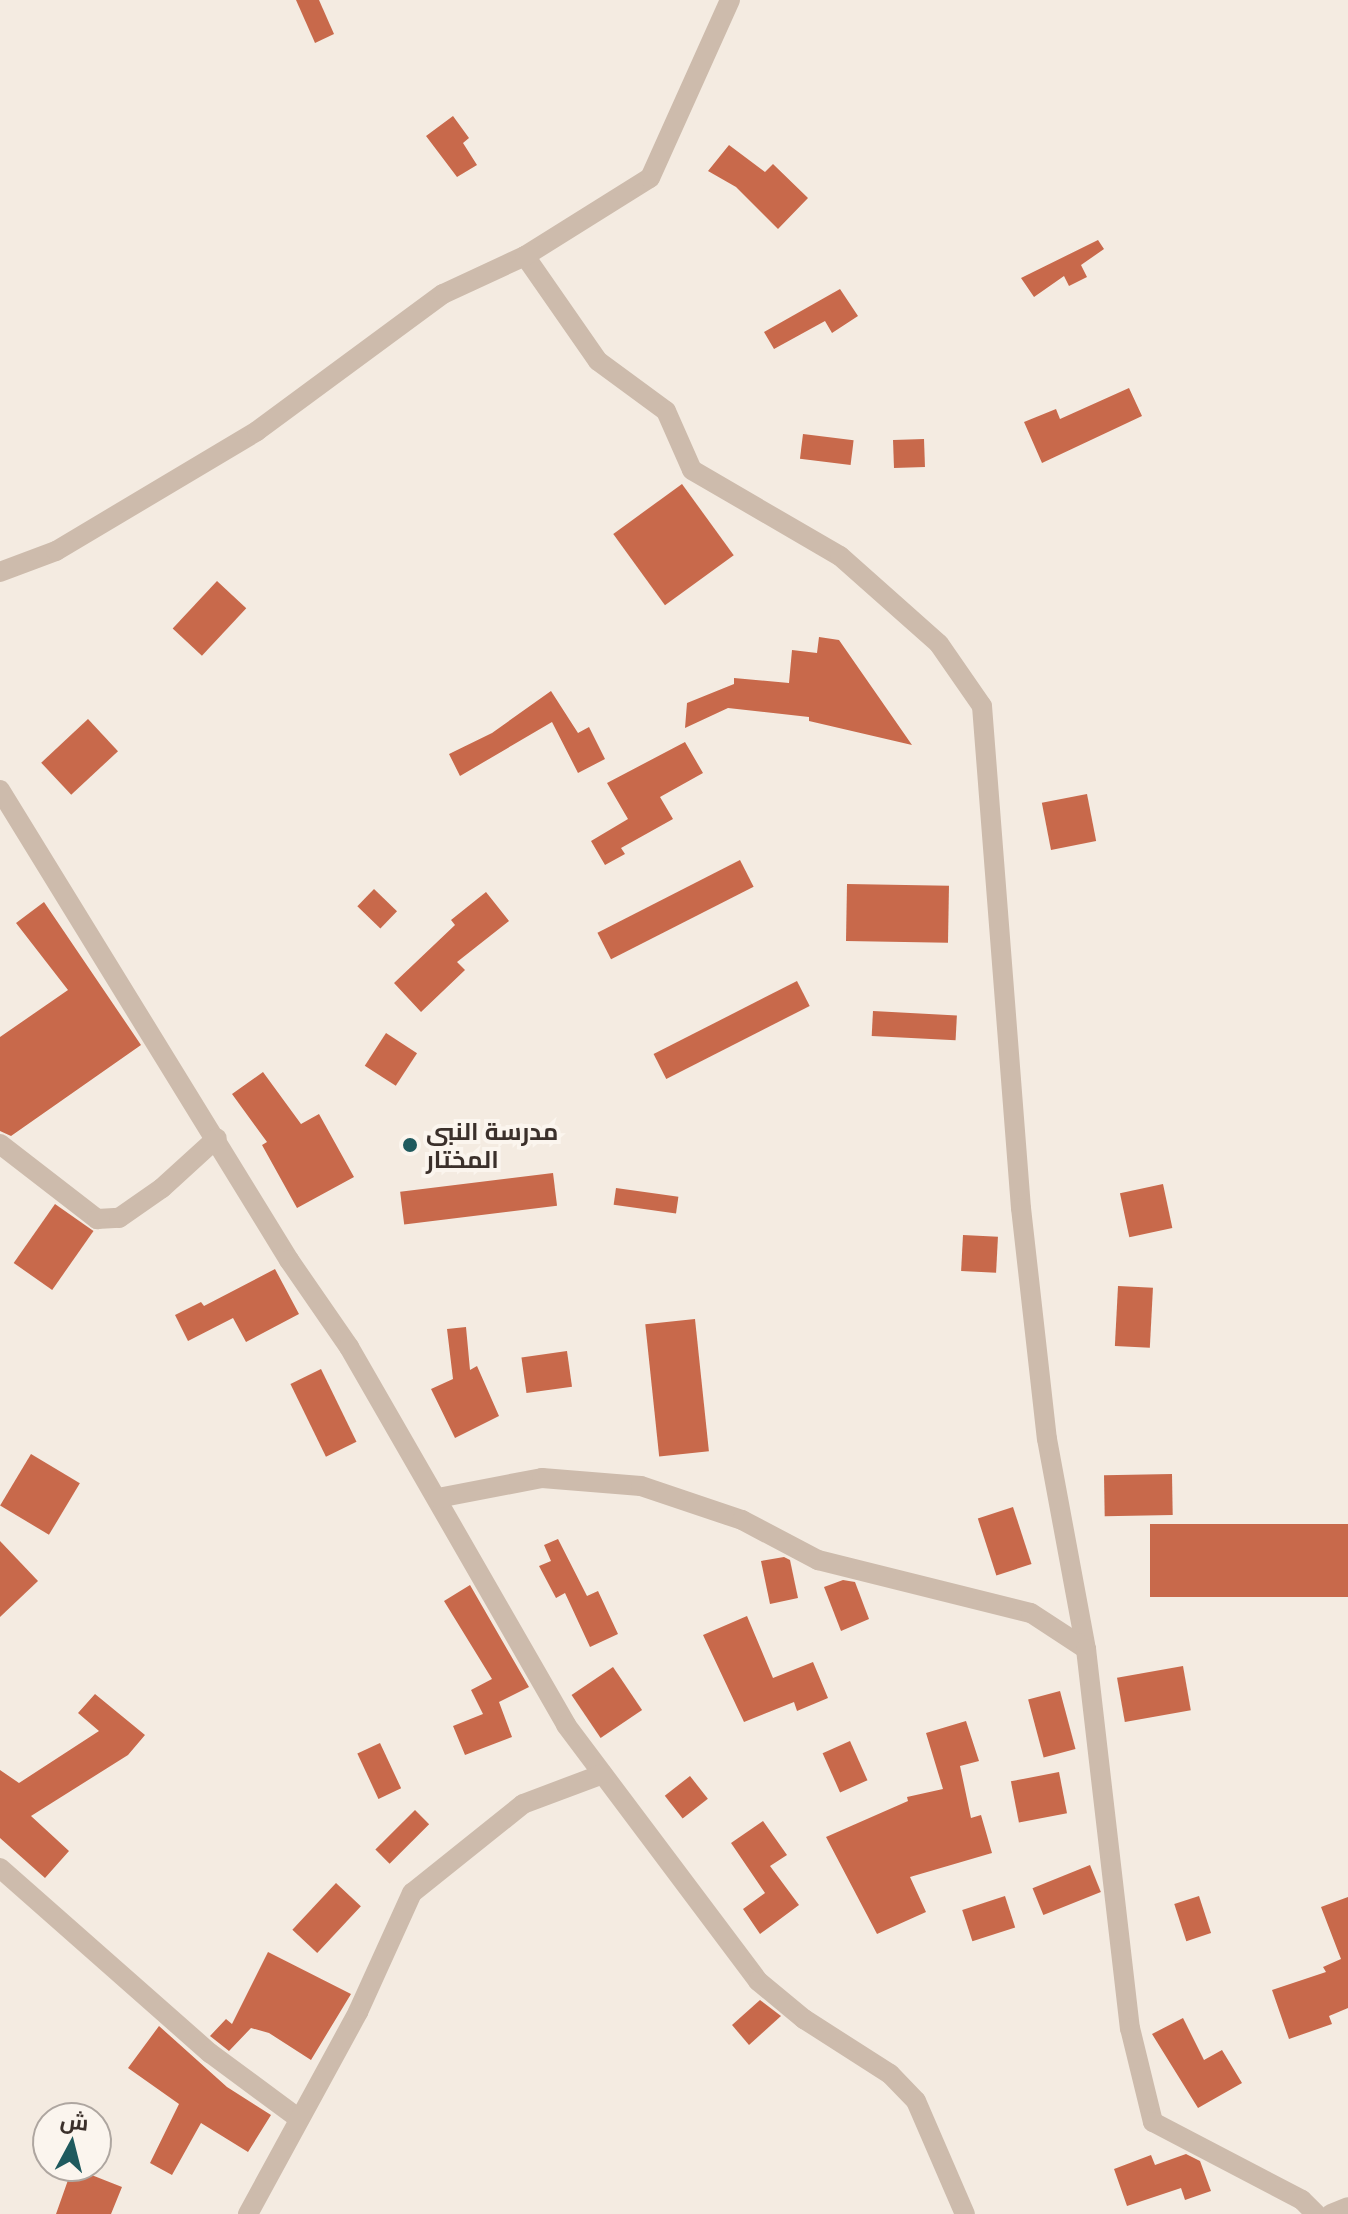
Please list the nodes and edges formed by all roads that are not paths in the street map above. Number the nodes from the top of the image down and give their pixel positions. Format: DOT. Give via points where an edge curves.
graph roads {
  1 [pos="730,0"];
  2 [pos="525,256"];
  3 [pos="0,572"];
  4 [pos="0,790"];
  5 [pos="217,1138"];
  6 [pos="0,1144"];
  7 [pos="438,1498"];
  8 [pos="1086,1649"];
  9 [pos="603,1774"];
  10 [pos="0,1868"];
  11 [pos="298,2118"];
  12 [pos="1348,2207"];
  13 [pos="248,2214"];
  14 [pos="965,2214"];
  15 [pos="1316,2214"];
  16 [pos="1331,2214"];
  1 -- 2 [label="street" via="650,178"];
  2 -- 3 [label="street" via="443,294 257,431 56,551"];
  2 -- 8 [label="street" via="598,361 666,411 692,470 840,556 939,644 982,706 1021,1208 1047,1439"];
  4 -- 5 [label="street"];
  5 -- 6 [label="street" via="119,1218 97,1219"];
  5 -- 7 [label="street"];
  7 -- 8 [label="street" via="542,1478 641,1486 742,1520 818,1560 1031,1613"];
  7 -- 9 [label="street" via="566,1725"];
  8 -- 15 [label="street" via="1130,2028 1153,2122 1302,2200"];
  9 -- 11 [label="street" via="523,1804 412,1893 358,2012"];
  9 -- 14 [label="street" via="758,1981 804,2019 890,2074 916,2101"];
  10 -- 11 [label="street" via="210,2053"];
  11 -- 13 [label="street"];
  12 -- 16 [label="street"];
}
